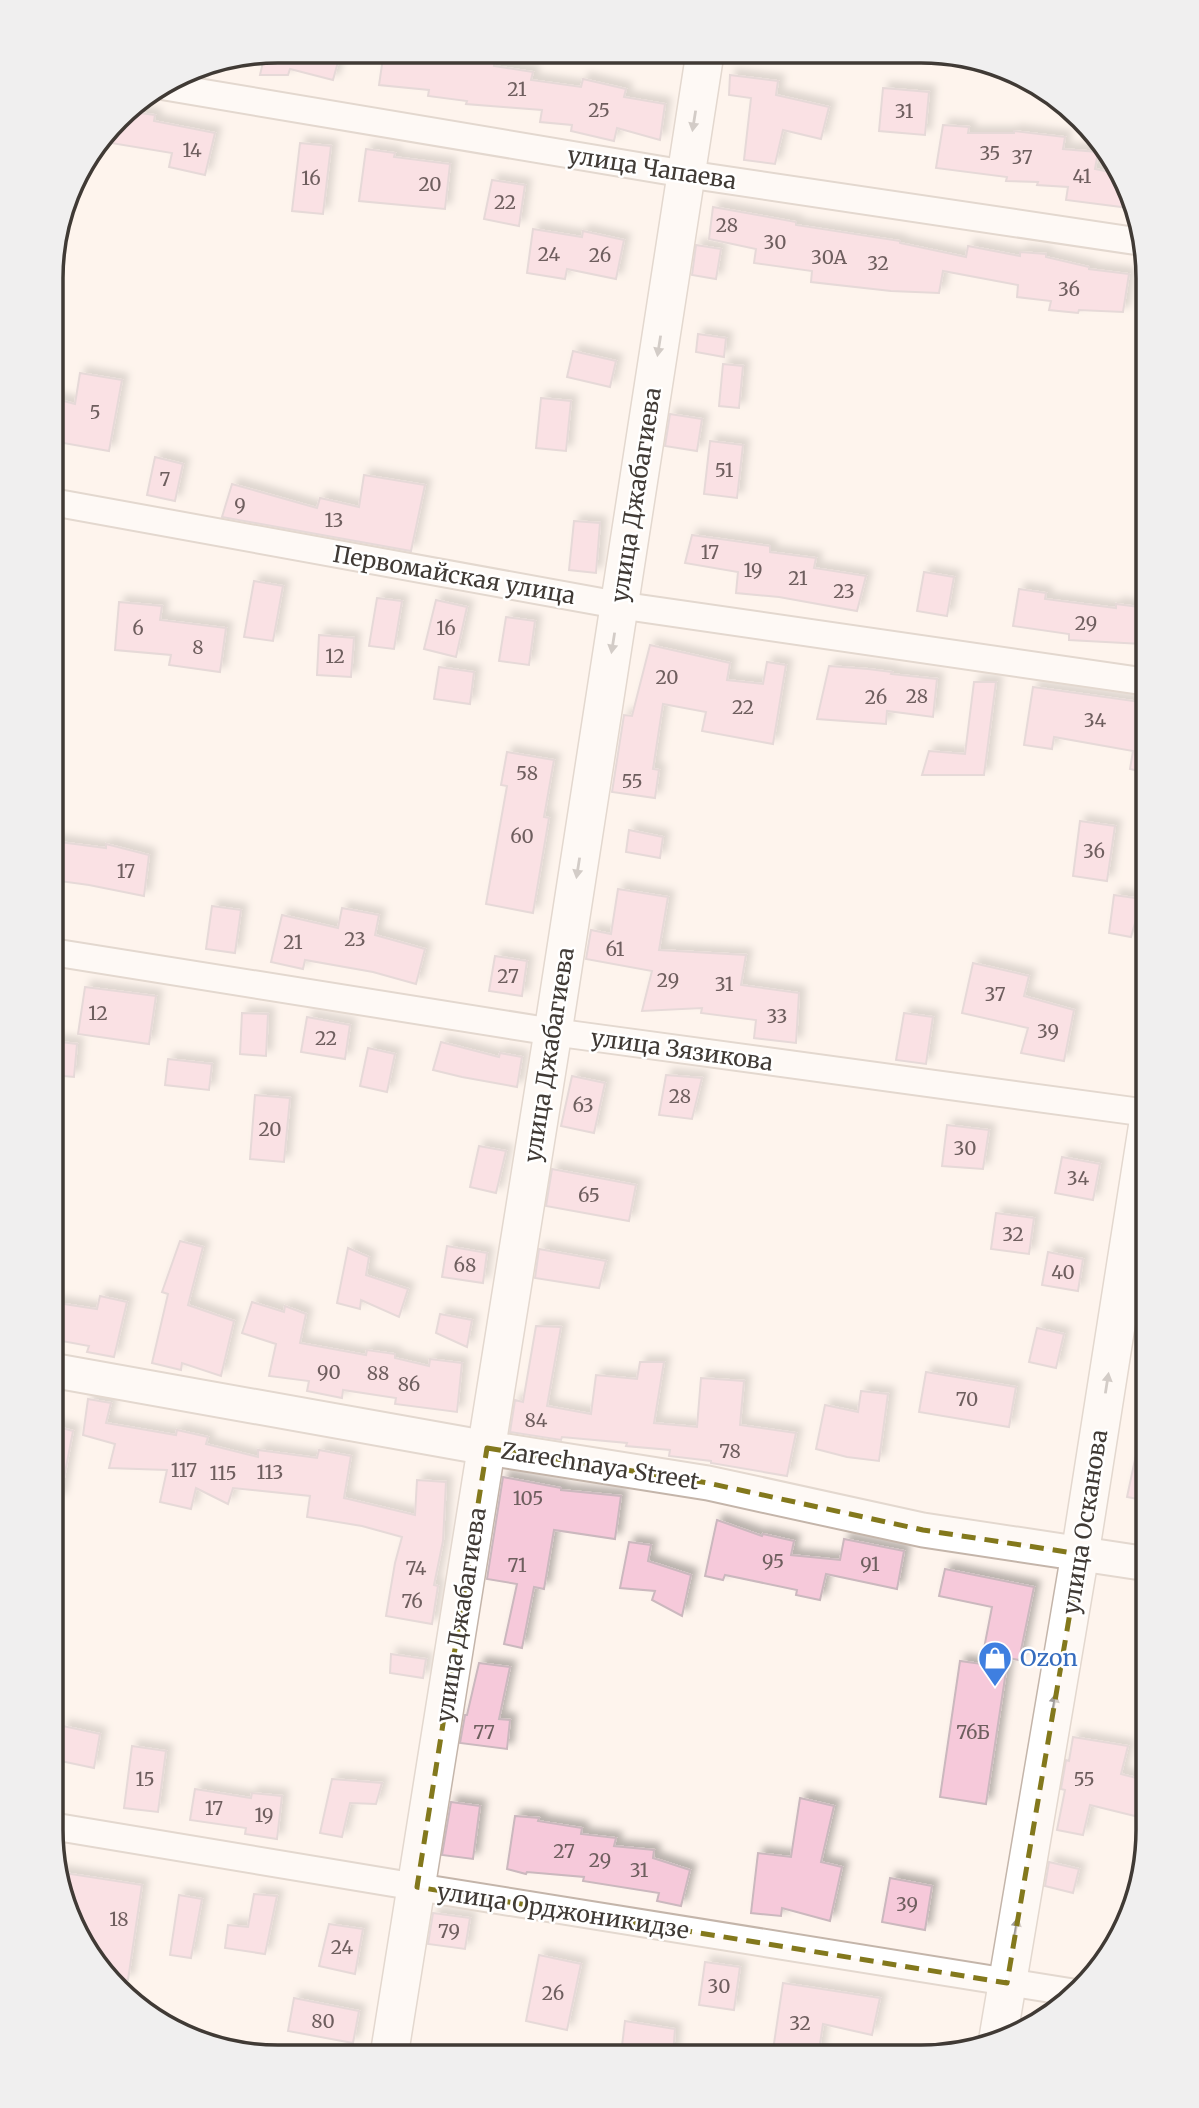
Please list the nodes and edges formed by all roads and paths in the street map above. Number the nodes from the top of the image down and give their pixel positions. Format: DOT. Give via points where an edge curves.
graph roads {
  1 [pos="703,63"];
  2 [pos="177,88"];
  3 [pos="686,174"];
  4 [pos="1132,241"];
  5 [pos="63,504"];
  6 [pos="618,605"];
  7 [pos="1136,680"];
  8 [pos="63,954"];
  9 [pos="553,1032"];
  10 [pos="1136,1111"];
  11 [pos="1136,1199"];
  12 [pos="63,1372"];
  13 [pos="487,1448"];
  14 [pos="1080,1554"];
  15 [pos="1136,1562"];
  16 [pos="63,1828"];
  17 [pos="417,1887"];
  18 [pos="1007,1983"];
  19 [pos="1064,1991"];
  20 [pos="999,2030"];
  21 [pos="392,2045"];
  1 -- 3 [label="main road, улица Джабагиева, one-way"];
  2 -- 3 [label="street, улица Чапаева"];
  3 -- 4 [label="street, улица Чапаева"];
  3 -- 6 [label="main road, улица Джабагиева, one-way"];
  5 -- 6 [label="street, Первомайская улица"];
  6 -- 7 [label="street, Первомайская улица"];
  6 -- 9 [label="main road, улица Джабагиева, one-way"];
  8 -- 9 [label="street, улица Зязикова"];
  9 -- 10 [label="street, улица Зязикова"];
  9 -- 13 [label="main road, улица Джабагиева"];
  14 -- 11 [label="main road, улица Осканова, one-way"];
  12 -- 13 [label="street, Zarechnaya Street"];
  13 -- 14 [label="street, Zarechnaya Street" via="708,1483 923,1530"];
  13 -- 17 [label="main road, улица Джабагиева"];
  14 -- 15 [label="street, Zarechnaya Street"];
  18 -- 14 [label="main road, улица Осканова, one-way"];
  16 -- 17 [label="street, улица Орджоникидзе"];
  17 -- 18 [label="street, улица Орджоникидзе"];
  17 -- 21 [label="main road, улица Джабагиева"];
  18 -- 19 [label="street, улица Орджоникидзе"];
  18 -- 20 [label="main road, улица Осканова"];
}
